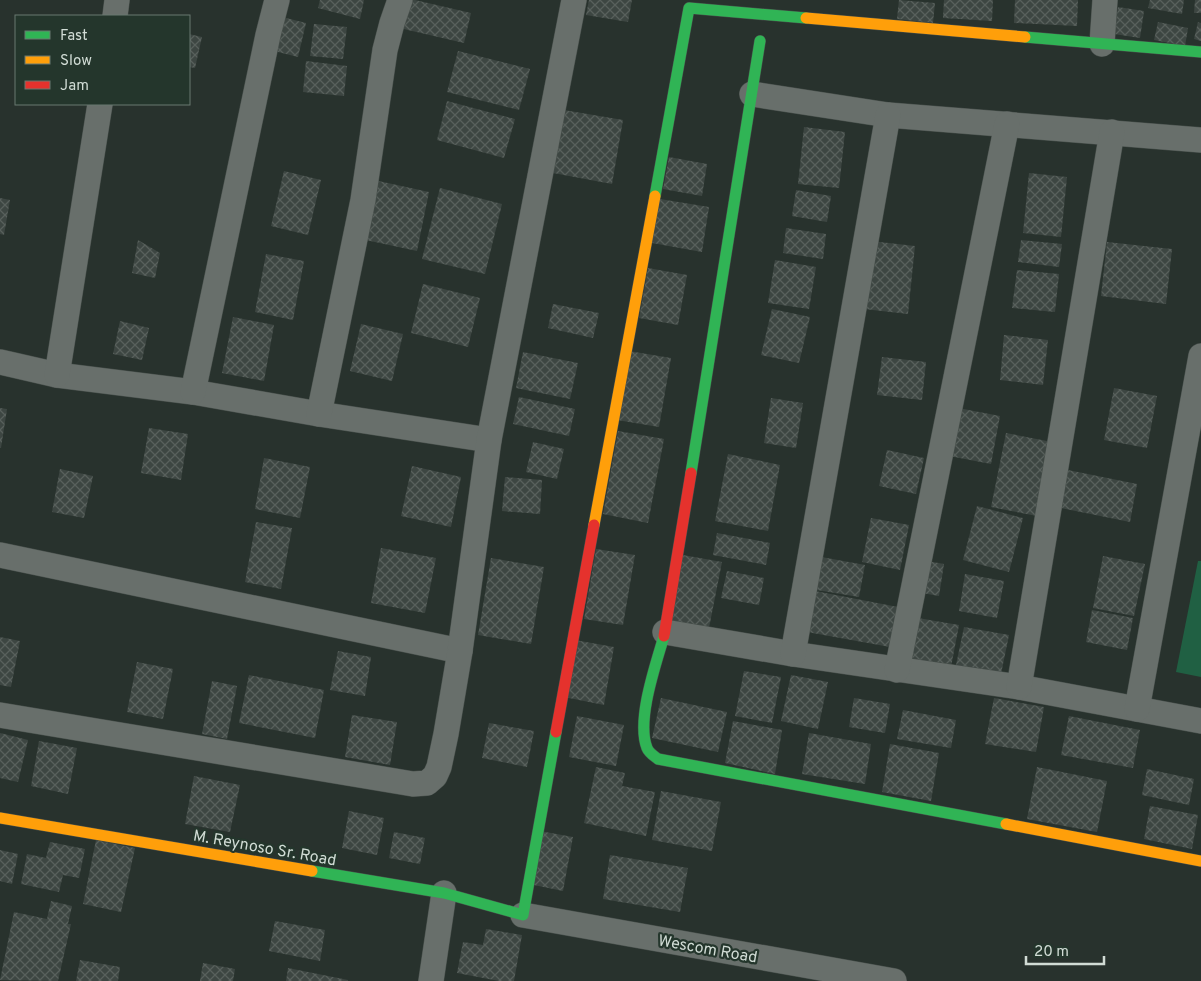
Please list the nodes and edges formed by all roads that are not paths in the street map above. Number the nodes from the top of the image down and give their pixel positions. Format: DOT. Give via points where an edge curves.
graph roads {
  1 [pos="117,0"];
  2 [pos="277,0"];
  3 [pos="400,0"];
  4 [pos="574,0"];
  5 [pos="1105,0"];
  6 [pos="689,4"];
  7 [pos="114,15"];
  8 [pos="760,41"];
  9 [pos="1102,44"];
  10 [pos="1201,52"];
  11 [pos="752,94"];
  12 [pos="100,105"];
  13 [pos="888,115"];
  14 [pos="1007,124"];
  15 [pos="1112,132"];
  16 [pos="1201,140"];
  17 [pos="1201,356"];
  18 [pos="0,362"];
  19 [pos="56,375"];
  20 [pos="194,392"];
  21 [pos="318,414"];
  22 [pos="489,440"];
  23 [pos="1191,470"];
  24 [pos="0,555"];
  25 [pos="665,632"];
  26 [pos="460,651"];
  27 [pos="793,654"];
  28 [pos="897,670"];
  29 [pos="1019,687"];
  30 [pos="1137,709"];
  31 [pos="0,715"];
  32 [pos="1201,721"];
  33 [pos="0,818"];
  34 [pos="1201,861"];
  35 [pos="444,894"];
  36 [pos="523,915"];
  37 [pos="431,981"];
  38 [pos="894,981"];
  1 -- 7 [label="street"];
  2 -- 20 [label="street"];
  3 -- 21 [label="street" via="385,50 363,200"];
  4 -- 22 [label="street"];
  5 -- 9 [label="street"];
  6 -- 9 [label="street"];
  6 -- 36 [label="street"];
  8 -- 11 [label="street"];
  9 -- 10 [label="street"];
  11 -- 13 [label="street"];
  11 -- 25 [label="street"];
  12 -- 19 [label="street"];
  13 -- 14 [label="street"];
  13 -- 27 [label="street"];
  14 -- 15 [label="street"];
  14 -- 28 [label="street"];
  15 -- 16 [label="street"];
  15 -- 29 [label="street"];
  17 -- 23 [label="street"];
  18 -- 19 [label="street"];
  19 -- 20 [label="street"];
  20 -- 21 [label="street"];
  21 -- 22 [label="street"];
  22 -- 26 [label="street"];
  23 -- 30 [label="street"];
  24 -- 26 [label="street"];
  25 -- 27 [label="street"];
  25 -- 34 [label="street" via="645,711 644,736 648,749 658,760"];
  26 -- 31 [label="street" via="439,767 427,783 412,784"];
  27 -- 28 [label="street"];
  28 -- 29 [label="street"];
  29 -- 30 [label="street"];
  30 -- 32 [label="street"];
  33 -- 35 [label="street, M. Reynoso Sr. Road"];
  35 -- 36 [label="street, M. Reynoso Sr. Road"];
  35 -- 37 [label="street"];
  36 -- 38 [label="street, Wescom Road"];
}
